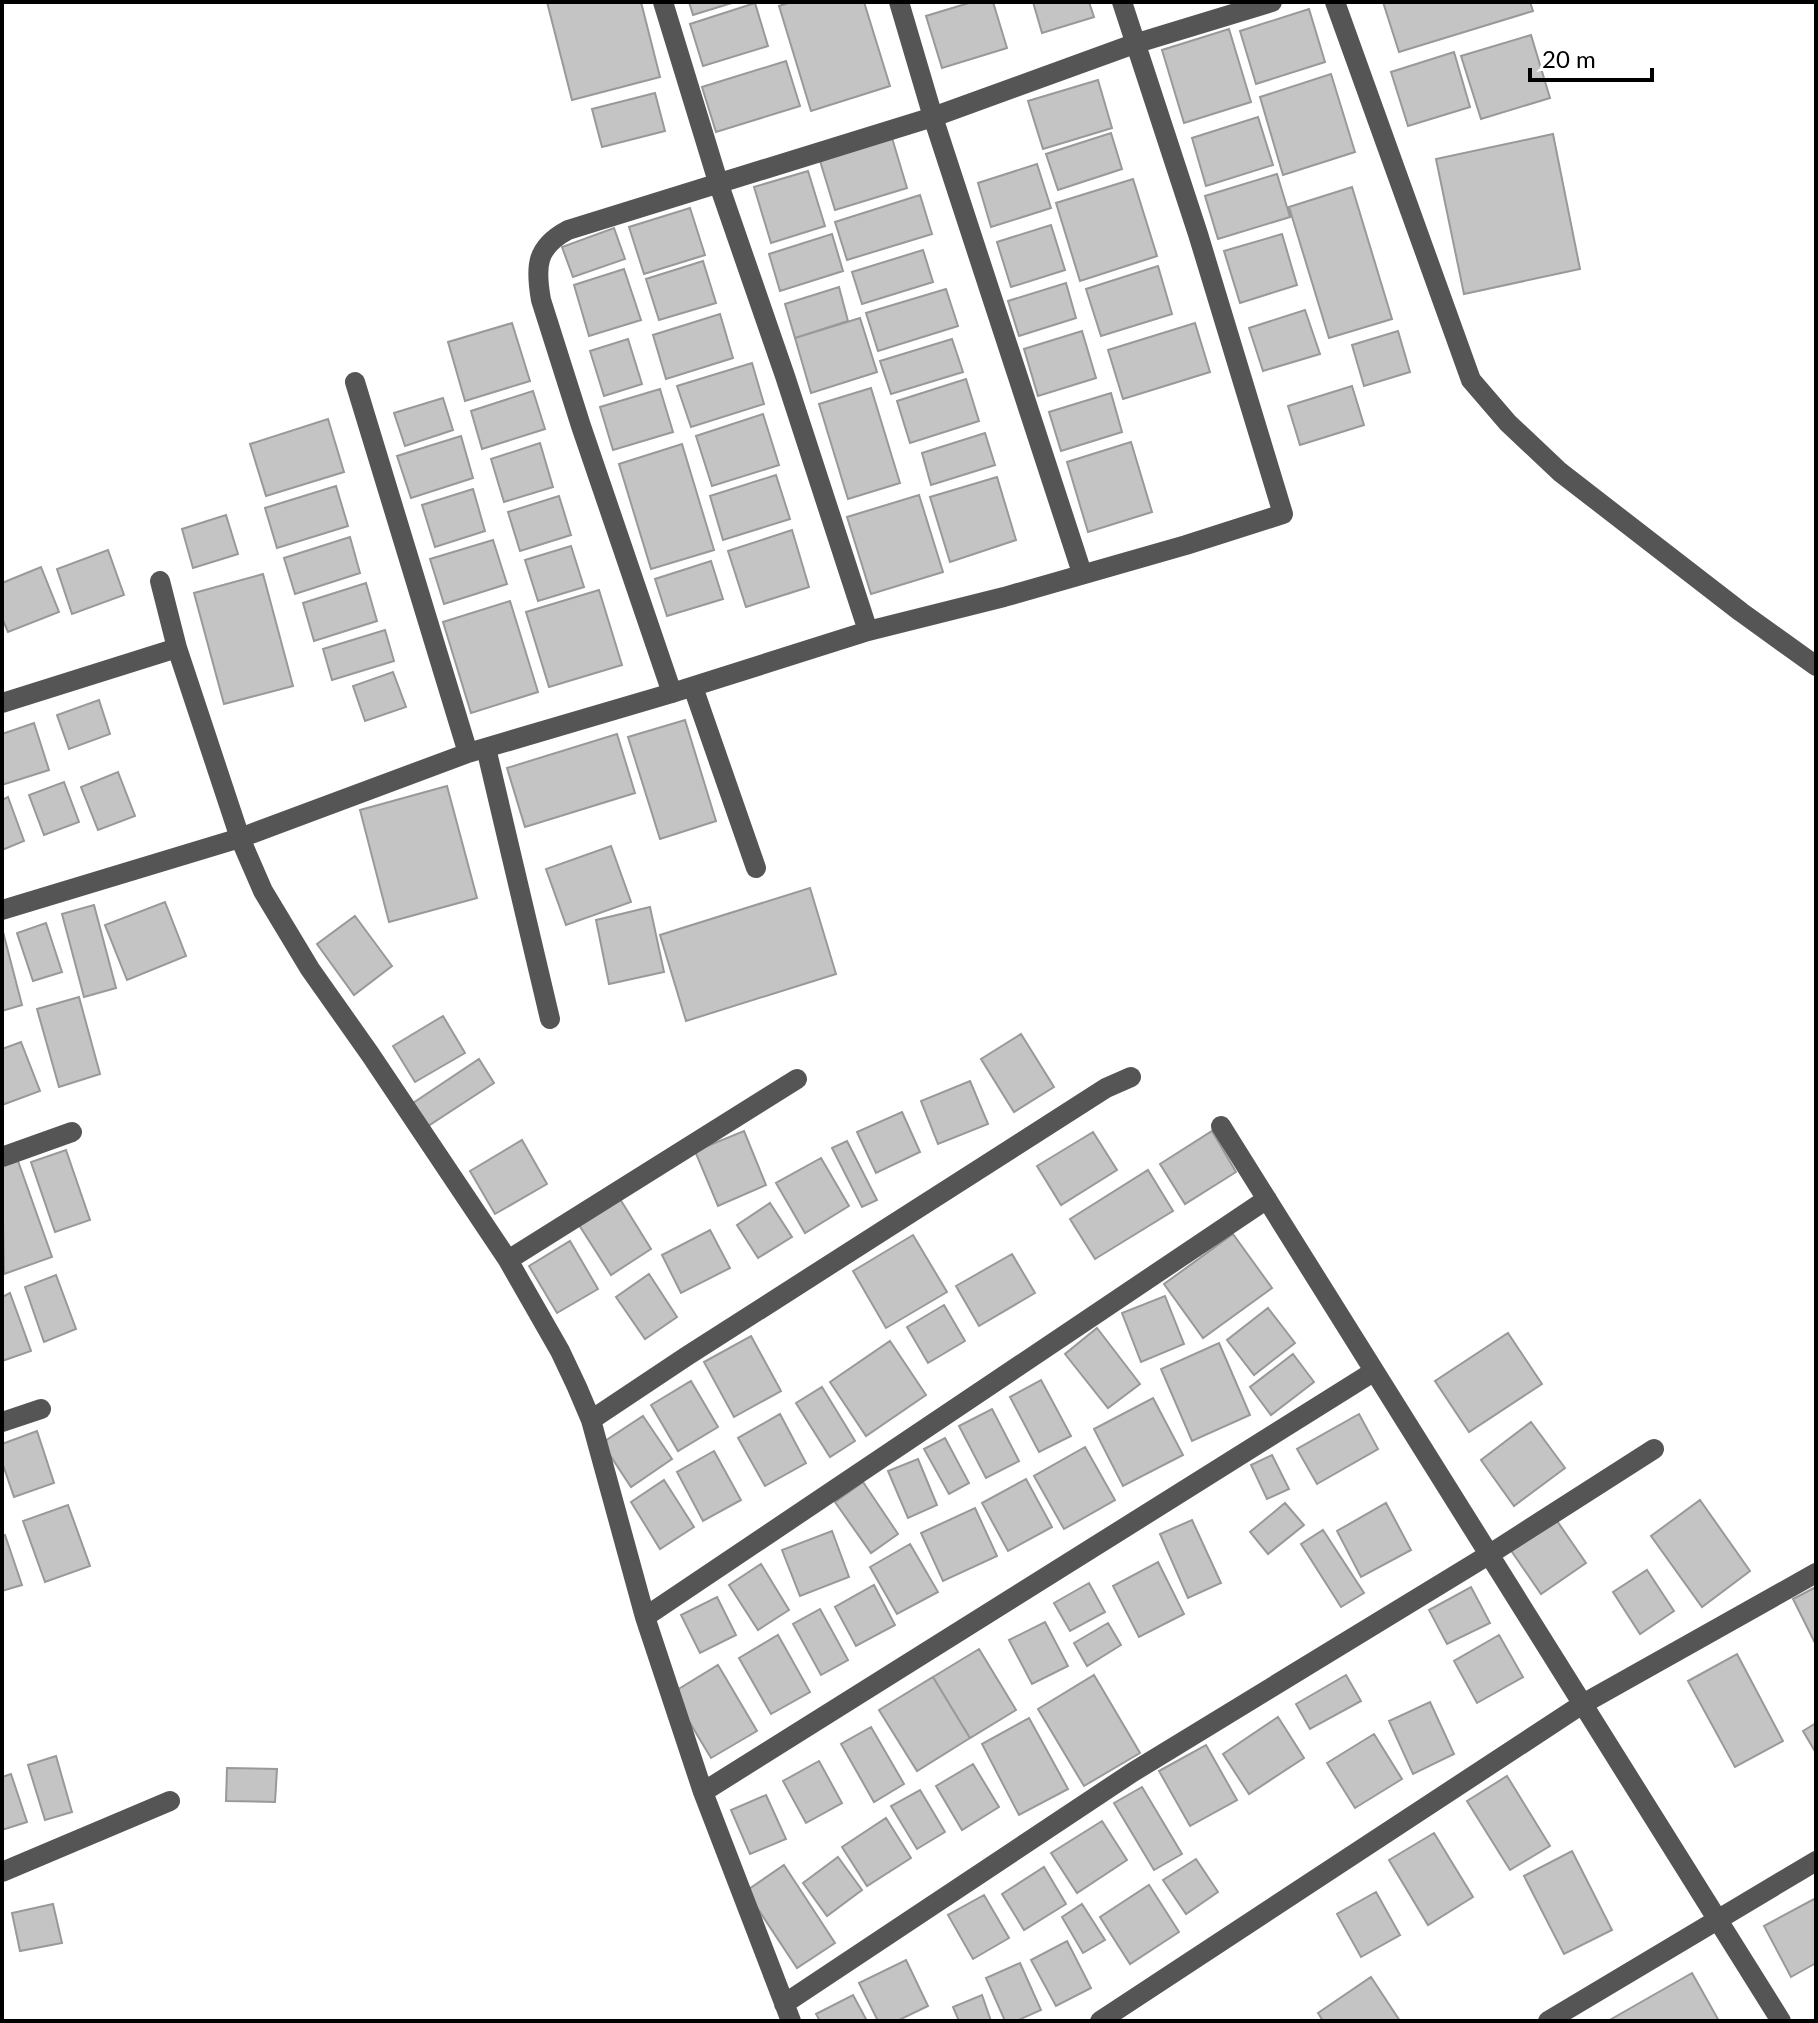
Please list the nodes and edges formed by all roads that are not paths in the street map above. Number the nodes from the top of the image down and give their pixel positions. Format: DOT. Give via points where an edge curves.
graph roads {
  1 [pos="663,2"];
  2 [pos="899,2"];
  3 [pos="1122,2"];
  4 [pos="1272,2"];
  5 [pos="1335,2"];
  6 [pos="1134,44"];
  7 [pos="933,117"];
  8 [pos="719,185"];
  9 [pos="355,382"];
  10 [pos="1082,573"];
  11 [pos="160,581"];
  12 [pos="868,631"];
  13 [pos="177,648"];
  14 [pos="1816,666"];
  15 [pos="693,687"];
  16 [pos="672,693"];
  17 [pos="2,703"];
  18 [pos="477,750"];
  19 [pos="240,838"];
  20 [pos="756,868"];
  21 [pos="2,910"];
  22 [pos="550,1019"];
  23 [pos="1131,1077"];
  24 [pos="797,1079"];
  25 [pos="1221,1126"];
  26 [pos="72,1132"];
  27 [pos="2,1157"];
  28 [pos="1267,1199"];
  29 [pos="508,1260"];
  30 [pos="1373,1372"];
  31 [pos="41,1409"];
  32 [pos="591,1420"];
  33 [pos="2,1422"];
  34 [pos="1654,1449"];
  35 [pos="1490,1554"];
  36 [pos="1816,1573"];
  37 [pos="645,1617"];
  38 [pos="1581,1705"];
  39 [pos="703,1792"];
  40 [pos="170,1801"];
  41 [pos="1816,1861"];
  42 [pos="2,1872"];
  43 [pos="1717,1921"];
  44 [pos="787,2012"];
  45 [pos="1114,2017"];
  46 [pos="1548,2021"];
  47 [pos="1781,2021"];
  1 -- 8 [label="street"];
  2 -- 7 [label="street"];
  3 -- 6 [label="street"];
  4 -- 6 [label="street"];
  5 -- 14 [label="street" via="1471,380 1560,472"];
  6 -- 7 [label="street"];
  6 -- 10 [label="street" via="1283,514"];
  7 -- 8 [label="street"];
  7 -- 10 [label="street"];
  8 -- 12 [label="street"];
  8 -- 16 [label="street" via="568,230 540,254 537,278 576,412"];
  9 -- 18 [label="street"];
  10 -- 12 [label="street"];
  11 -- 13 [label="street"];
  12 -- 15 [label="street"];
  13 -- 17 [label="street"];
  13 -- 19 [label="street"];
  15 -- 16 [label="street"];
  15 -- 20 [label="street"];
  16 -- 18 [label="street"];
  18 -- 19 [label="street"];
  18 -- 22 [label="street"];
  19 -- 21 [label="street"];
  19 -- 29 [label="street" via="284,929"];
  23 -- 32 [label="street" via="1093,1096"];
  24 -- 29 [label="street"];
  25 -- 28 [label="street"];
  26 -- 27 [label="street"];
  28 -- 30 [label="street"];
  28 -- 37 [label="street"];
  29 -- 32 [label="street" via="560,1351"];
  30 -- 35 [label="street"];
  30 -- 39 [label="street"];
  31 -- 33 [label="street"];
  32 -- 37 [label="street"];
  34 -- 35 [label="street"];
  35 -- 38 [label="street"];
  35 -- 44 [label="street" via="1133,1772"];
  36 -- 38 [label="street"];
  37 -- 39 [label="street"];
  38 -- 43 [label="street"];
  38 -- 45 [label="street"];
  39 -- 44 [label="street"];
  40 -- 42 [label="street"];
  41 -- 43 [label="street"];
  43 -- 46 [label="street"];
  43 -- 47 [label="street"];
}
